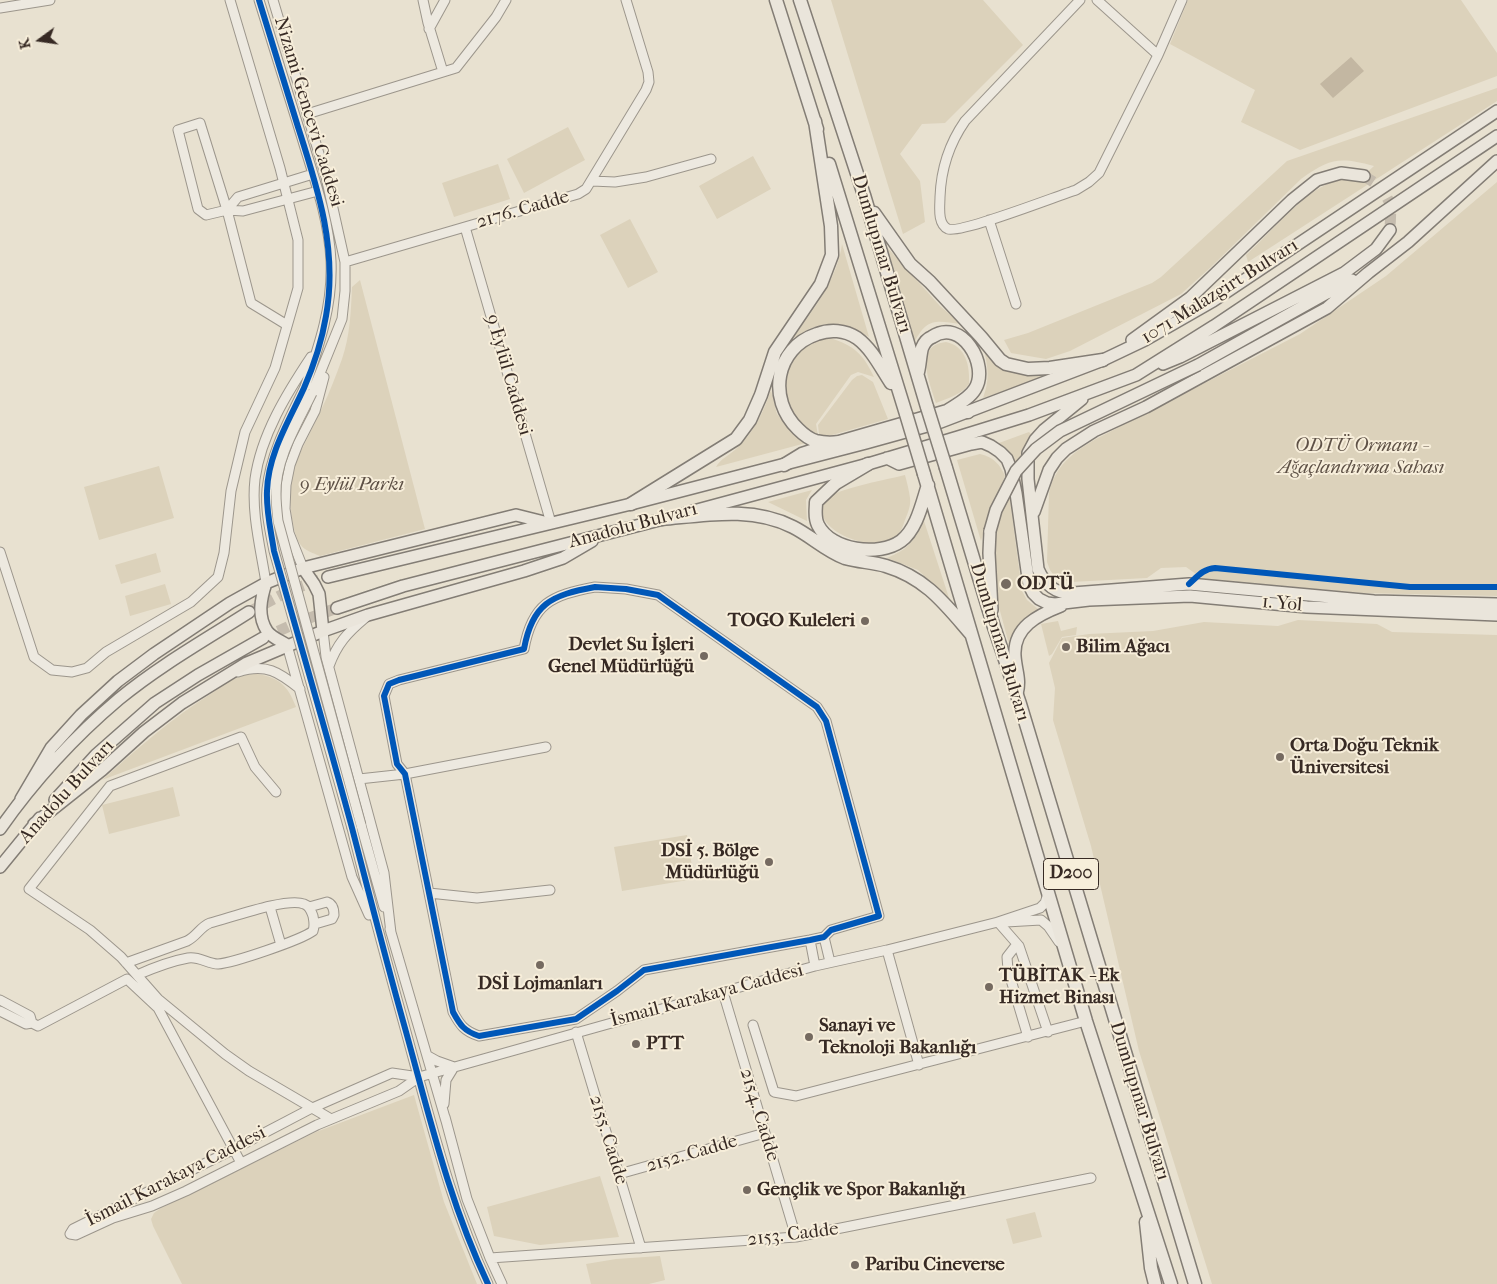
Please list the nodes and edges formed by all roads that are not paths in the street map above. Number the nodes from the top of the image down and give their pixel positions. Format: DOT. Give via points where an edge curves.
graph roads {
  1 [pos="50,0"];
  2 [pos="230,0"];
  3 [pos="259,0"];
  4 [pos="273,0"];
  5 [pos="423,0"];
  6 [pos="445,0"];
  7 [pos="506,0"];
  8 [pos="626,0"];
  9 [pos="776,0"];
  10 [pos="800,0"];
  11 [pos="1080,0"];
  12 [pos="1097,0"];
  13 [pos="1182,0"];
  14 [pos="0,8"];
  15 [pos="429,29"];
  16 [pos="1158,56"];
  17 [pos="443,72"];
  18 [pos="1497,112"];
  19 [pos="307,114"];
  20 [pos="815,121"];
  21 [pos="1497,136"];
  22 [pos="711,159"];
  23 [pos="1497,161"];
  24 [pos="313,174"];
  25 [pos="1364,176"];
  26 [pos="592,181"];
  27 [pos="284,184"];
  28 [pos="318,192"];
  29 [pos="288,199"];
  30 [pos="866,203"];
  31 [pos="227,210"];
  32 [pos="989,220"];
  33 [pos="465,227"];
  34 [pos="1390,230"];
  35 [pos="345,262"];
  36 [pos="1368,273"];
  37 [pos="1016,304"];
  38 [pos="287,325"];
  39 [pos="320,344"];
  40 [pos="332,348"];
  41 [pos="1104,360"];
  42 [pos="918,374"];
  43 [pos="1136,375"];
  44 [pos="1093,391"];
  45 [pos="900,396"];
  46 [pos="947,411"];
  47 [pos="968,412"];
  48 [pos="992,426"];
  49 [pos="920,428"];
  50 [pos="839,442"];
  51 [pos="982,442"];
  52 [pos="930,446"];
  53 [pos="887,458"];
  54 [pos="868,464"];
  55 [pos="784,465"];
  56 [pos="926,480"];
  57 [pos="631,504"];
  58 [pos="1033,516"];
  59 [pos="662,519"];
  60 [pos="551,524"];
  61 [pos="607,533"];
  62 [pos="0,552"];
  63 [pos="303,568"];
  64 [pos="328,577"];
  65 [pos="266,583"];
  66 [pos="1157,591"];
  67 [pos="1070,596"];
  68 [pos="1344,604"];
  69 [pos="1497,604"];
  70 [pos="337,608"];
  71 [pos="249,612"];
  72 [pos="368,615"];
  73 [pos="1497,615"];
  74 [pos="993,624"];
  75 [pos="323,631"];
  76 [pos="263,638"];
  77 [pos="974,638"];
  78 [pos="287,645"];
  79 [pos="329,667"];
  80 [pos="226,676"];
  81 [pos="300,690"];
  82 [pos="1017,694"];
  83 [pos="546,747"];
  84 [pos="405,774"];
  85 [pos="360,779"];
  86 [pos="276,792"];
  87 [pos="21,799"];
  88 [pos="34,824"];
  89 [pos="0,829"];
  90 [pos="0,867"];
  91 [pos="1044,874"];
  92 [pos="550,890"];
  93 [pos="429,893"];
  94 [pos="270,907"];
  95 [pos="309,907"];
  96 [pos="998,922"];
  97 [pos="315,924"];
  98 [pos="391,933"];
  99 [pos="379,937"];
  100 [pos="824,937"];
  101 [pos="810,940"];
  102 [pos="281,946"];
  103 [pos="1019,946"];
  104 [pos="887,950"];
  105 [pos="1066,953"];
  106 [pos="830,962"];
  107 [pos="126,963"];
  108 [pos="815,966"];
  109 [pos="137,975"];
  110 [pos="723,992"];
  111 [pos="0,1000"];
  112 [pos="0,1011"];
  113 [pos="1086,1021"];
  114 [pos="32,1023"];
  115 [pos="753,1025"];
  116 [pos="576,1032"];
  117 [pos="1048,1032"];
  118 [pos="1028,1037"];
  119 [pos="428,1056"];
  120 [pos="920,1065"];
  121 [pos="454,1067"];
  122 [pos="432,1073"];
  123 [pos="419,1077"];
  124 [pos="313,1108"];
  125 [pos="331,1119"];
  126 [pos="446,1121"];
  127 [pos="764,1133"];
  128 [pos="234,1150"];
  129 [pos="241,1163"];
  130 [pos="619,1174"];
  131 [pos="1091,1178"];
  132 [pos="1143,1195"];
  133 [pos="796,1237"];
  134 [pos="641,1248"];
  135 [pos="490,1258"];
  136 [pos="488,1284"];
  137 [pos="502,1284"];
  138 [pos="1155,1284"];
  139 [pos="1171,1284"];
  140 [pos="1196,1284"];
  1 -- 14 [label="street"];
  2 -- 27 [label="street"];
  3 -- 24 [label="street, Nizami Gencevi Caddesi"];
  4 -- 19 [label="street, Nizami Gencevi Caddesi"];
  5 -- 15 [label="street"];
  6 -- 15 [label="street"];
  7 -- 17 [label="street" via="456,68"];
  8 -- 26 [label="street, 2176. Cadde" via="648,72 648,82"];
  9 -- 20 [label="highway, Dumlupınar Bulvarı"];
  10 -- 30 [label="highway, Dumlupınar Bulvarı"];
  11 -- 32 [label="street" via="965,121 949,148 940,194 944,226 957,229"];
  12 -- 16 [label="street"];
  13 -- 16 [label="street"];
  15 -- 17 [label="street"];
  16 -- 32 [label="street" via="1099,173 1076,190"];
  17 -- 19 [label="street"];
  18 -- 41 [label="main road, 1071 Malazgirt Bulvarı" via="1213,301 1152,337"];
  19 -- 35 [label="street, Nizami Gencevi Caddesi" via="326,177"];
  20 -- 45 [label="highway, Dumlupınar Bulvarı"];
  20 -- 57 [label="highway" via="832,226 832,255 821,284 775,352 750,420 736,438"];
  21 -- 43 [label="main road, 1071 Malazgirt Bulvarı"];
  22 -- 26 [label="street" via="646,177 615,182"];
  23 -- 36 [label="main road" via="1408,242"];
  24 -- 27 [label="street"];
  24 -- 28 [label="street, Nizami Gencevi Caddesi"];
  25 -- 41 [label="main road" via="1341,173 1317,180 1190,298"];
  26 -- 33 [label="street, 2176. Cadde" via="578,194"];
  27 -- 29 [label="street"];
  27 -- 31 [label="street" via="238,196"];
  28 -- 29 [label="street"];
  28 -- 39 [label="street, Nizami Gencevi Caddesi" via="331,261 330,288"];
  29 -- 31 [label="street" via="243,211"];
  29 -- 38 [label="street" via="298,240 298,288"];
  30 -- 41 [label="highway" via="910,264 953,306 1000,360 1028,369"];
  30 -- 42 [label="highway, Dumlupınar Bulvarı"];
  31 -- 31 [label="street" via="206,215 198,209 178,130 200,123"];
  31 -- 38 [label="street" via="251,303"];
  32 -- 37 [label="street"];
  33 -- 35 [label="street, 2176. Cadde"];
  33 -- 60 [label="street, 9 Eylül Caddesi"];
  34 -- 43 [label="main road" via="1376,249 1344,272 1180,357"];
  35 -- 40 [label="street, Nizami Gencevi Caddesi" via="342,319"];
  36 -- 58 [label="main road" via="1327,308 1146,407 1094,431 1066,449 1049,470"];
  36 -- 74 [label="main road, bridge" via="1327,292 1198,365 1060,430 1036,449 1016,471 996,510 990,531 988,553"];
  38 -- 62 [label="street" via="275,368 245,432 231,491 218,577 191,602 106,652 87,668 72,672 52,670 34,657"];
  39 -- 65 [label="street, Nizami Gencevi Caddesi" via="295,381 271,427 255,479 256,519"];
  39 -- 99 [label="street, Nizami Gencevi Caddesi, bridge" via="305,387 271,463 267,490 270,527"];
  40 -- 63 [label="street, Nizami Gencevi Caddesi" via="315,411 290,465 286,485 289,533"];
  40 -- 98 [label="street, Nizami Gencevi Caddesi, bridge" via="278,470 278,521"];
  41 -- 47 [label="main road, 1071 Malazgirt Bulvarı"];
  42 -- 46 [label="highway" via="922,348 935,334 949,332 969,344 978,366 977,385"];
  42 -- 74 [label="highway, Dumlupınar Bulvarı / D200, bridge"];
  43 -- 44 [label="main road, 1071 Malazgirt Bulvarı"];
  44 -- 48 [label="main road, 1071 Malazgirt Bulvarı"];
  44 -- 58 [label="main road" via="1055,420 1035,440 1028,453"];
  45 -- 50 [label="highway" via="867,347 842,331 825,331 794,346 778,383 781,404 790,421 808,438 817,442"];
  45 -- 56 [label="highway, Dumlupınar Bulvarı, bridge"];
  46 -- 47 [label="highway"];
  46 -- 50 [label="highway"];
  47 -- 49 [label="main road, 1071 Malazgirt Bulvarı"];
  48 -- 51 [label="main road"];
  48 -- 52 [label="main road, 1071 Malazgirt Bulvarı"];
  49 -- 55 [label="main road, Anadolu Bulvarı"];
  50 -- 55 [label="highway" via="802,454"];
  51 -- 53 [label="main road" via="899,464"];
  51 -- 67 [label="main road" via="1006,459 1014,480 1026,575 1033,594 1047,603"];
  52 -- 53 [label="main road, Anadolu Bulvarı"];
  53 -- 54 [label="main road, Anadolu Bulvarı"];
  54 -- 56 [label="highway" via="836,483 816,502 815,516 819,526 842,544 858,550 887,547 901,541 910,532"];
  54 -- 59 [label="main road, Anadolu Bulvarı"];
  55 -- 57 [label="main road, Anadolu Bulvarı"];
  56 -- 77 [label="highway, Dumlupınar Bulvarı / D200"];
  57 -- 60 [label="main road, Anadolu Bulvarı"];
  58 -- 67 [label="main road" via="1038,569 1051,589"];
  59 -- 61 [label="main road, Anadolu Bulvarı"];
  59 -- 77 [label="highway" via="731,513 755,514 779,521 844,558 883,565 920,580"];
  60 -- 63 [label="main road" via="516,516"];
  60 -- 64 [label="main road, Anadolu Bulvarı"];
  61 -- 70 [label="main road, Anadolu Bulvarı" via="396,588"];
  61 -- 72 [label="main road" via="563,558"];
  63 -- 65 [label="main road"];
  63 -- 75 [label="main road" via="319,594"];
  65 -- 78 [label="main road" via="261,597 267,631"];
  65 -- 87 [label="main road" via="230,603 118,681 51,748"];
  66 -- 67 [label="main road" via="1132,588"];
  66 -- 67 [label="main road, 1. Yol" via="1089,600"];
  66 -- 68 [label="main road, 1. Yol" via="1190,584"];
  67 -- 82 [label="main road" via="1034,618 1016,640"];
  68 -- 69 [label="main road, 1. Yol" via="1374,601"];
  68 -- 73 [label="main road, 1. Yol"];
  71 -- 87 [label="main road, Anadolu Bulvarı" via="152,674 118,700"];
  72 -- 75 [label="main road"];
  72 -- 79 [label="street" via="347,633 335,650"];
  74 -- 82 [label="highway, Dumlupınar Bulvarı / D200"];
  75 -- 78 [label="main road"];
  75 -- 79 [label="street"];
  76 -- 88 [label="main road, Anadolu Bulvarı" via="155,703 96,754"];
  77 -- 91 [label="highway, Dumlupınar Bulvarı / D200"];
  78 -- 80 [label="main road"];
  78 -- 81 [label="street"];
  79 -- 85 [label="street"];
  80 -- 81 [label="street" via="251,668 264,668 277,672"];
  80 -- 88 [label="main road" via="182,702"];
  81 -- 99 [label="street" via="352,877"];
  82 -- 140 [label="highway, Dumlupınar Bulvarı / D200"];
  83 -- 84 [label="street"];
  84 -- 85 [label="street"];
  84 -- 93 [label="street"];
  84 -- 100 [label="street" via="397,764 384,696 389,684 524,650 533,617 546,603 574,591 594,587 658,595 816,707 826,721 879,916 831,930"];
  85 -- 98 [label="street" via="384,873"];
  86 -- 107 [label="street" via="255,767 241,737 110,786 28,889 90,930"];
  87 -- 89 [label="main road, Anadolu Bulvarı"];
  88 -- 90 [label="main road, Anadolu Bulvarı"];
  91 -- 96 [label="street, İsmail Karakaya Caddesi" via="1046,903"];
  91 -- 105 [label="highway, Dumlupınar Bulvarı / D200"];
  92 -- 93 [label="street" via="477,898"];
  93 -- 101 [label="street" via="452,1012 468,1032 479,1036 576,1019 644,970"];
  94 -- 95 [label="street" via="290,902"];
  94 -- 102 [label="street"];
  94 -- 107 [label="street" via="210,923 187,941"];
  95 -- 97 [label="street"];
  95 -- 97 [label="street" via="327,902 333,909 332,919"];
  96 -- 103 [label="street"];
  96 -- 104 [label="street, İsmail Karakaya Caddesi"];
  96 -- 105 [label="street, İsmail Karakaya Caddesi" via="1041,920"];
  97 -- 102 [label="street" via="311,933"];
  98 -- 119 [label="street"];
  99 -- 123 [label="street"];
  100 -- 101 [label="street"];
  100 -- 106 [label="street"];
  101 -- 108 [label="street"];
  102 -- 109 [label="street" via="221,963 189,958"];
  103 -- 117 [label="street"];
  103 -- 118 [label="street" via="1007,957 1008,970"];
  104 -- 106 [label="street, İsmail Karakaya Caddesi"];
  104 -- 120 [label="street"];
  105 -- 113 [label="highway, Dumlupınar Bulvarı / D200"];
  106 -- 108 [label="street, İsmail Karakaya Caddesi"];
  107 -- 109 [label="street"];
  108 -- 110 [label="street, İsmail Karakaya Caddesi"];
  109 -- 124 [label="street" via="158,999 225,1054"];
  110 -- 116 [label="street, İsmail Karakaya Caddesi"];
  110 -- 127 [label="street, 2154. Cadde"];
  111 -- 114 [label="street" via="30,1016"];
  112 -- 114 [label="street" via="26,1024"];
  113 -- 117 [label="street"];
  113 -- 132 [label="highway, Dumlupınar Bulvarı / D200"];
  114 -- 128 [label="street" via="38,1026 127,979 158,1008"];
  115 -- 120 [label="street" via="774,1092 796,1096"];
  116 -- 121 [label="street, İsmail Karakaya Caddesi"];
  116 -- 130 [label="street, 2155. Cadde"];
  117 -- 118 [label="street"];
  118 -- 120 [label="street"];
  119 -- 121 [label="street"];
  119 -- 122 [label="street"];
  121 -- 122 [label="street, İsmail Karakaya Caddesi"];
  121 -- 126 [label="street" via="446,1080"];
  122 -- 123 [label="street, İsmail Karakaya Caddesi"];
  122 -- 126 [label="street"];
  123 -- 124 [label="street, İsmail Karakaya Caddesi" via="392,1073"];
  123 -- 125 [label="street, İsmail Karakaya Caddesi" via="399,1092"];
  123 -- 136 [label="street" via="454,1201"];
  124 -- 125 [label="street"];
  124 -- 128 [label="street, İsmail Karakaya Caddesi"];
  125 -- 129 [label="street, İsmail Karakaya Caddesi"];
  126 -- 135 [label="street" via="467,1199"];
  127 -- 130 [label="street, 2152. Cadde"];
  127 -- 133 [label="street, 2154. Cadde"];
  128 -- 129 [label="street"];
  128 -- 129 [label="street, İsmail Karakaya Caddesi" via="73,1228 70,1234 76,1235 113,1218 152,1206"];
  130 -- 134 [label="street, 2155. Cadde"];
  131 -- 133 [label="street, 2153. Cadde"];
  132 -- 138 [label="highway"];
  132 -- 139 [label="highway, Dumlupınar Bulvarı / D200"];
  133 -- 134 [label="street, 2153. Cadde"];
  134 -- 135 [label="street, 2153. Cadde"];
  135 -- 137 [label="street"];
}
